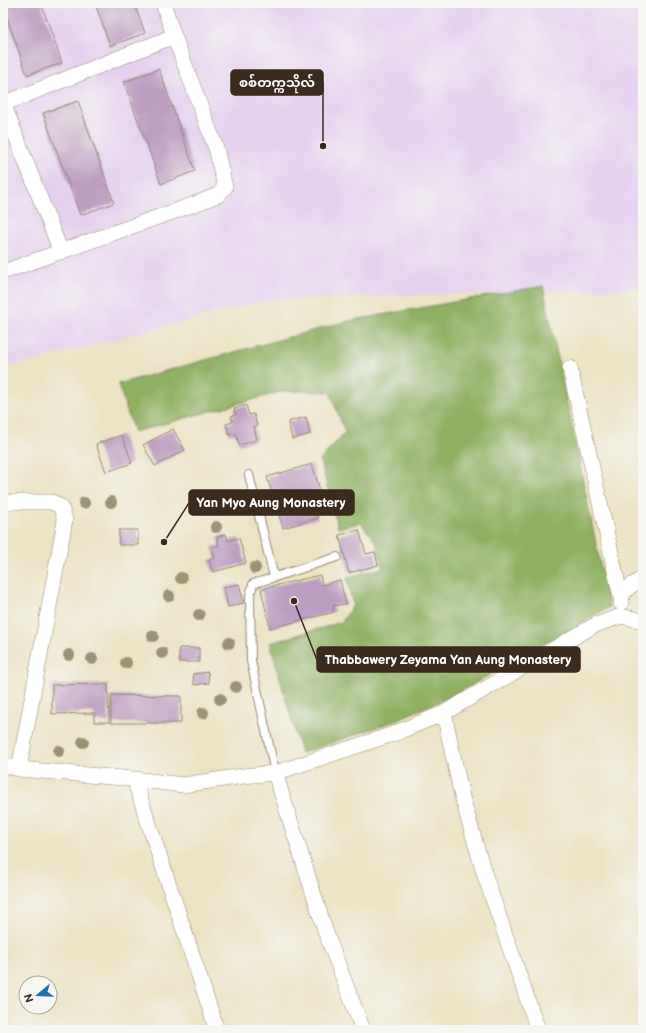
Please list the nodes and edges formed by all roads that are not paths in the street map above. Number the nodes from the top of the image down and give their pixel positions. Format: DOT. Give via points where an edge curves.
graph roads {
  1 [pos="164,3"];
  2 [pos="174,36"];
  3 [pos="3,104"];
  4 [pos="61,252"];
  5 [pos="3,272"];
  6 [pos="570,368"];
  7 [pos="249,475"];
  8 [pos="3,502"];
  9 [pos="337,557"];
  10 [pos="274,577"];
  11 [pos="643,579"];
  12 [pos="621,598"];
  13 [pos="621,616"];
  14 [pos="643,621"];
  15 [pos="444,713"];
  16 [pos="3,765"];
  17 [pos="19,768"];
  18 [pos="274,773"];
  19 [pos="134,779"];
  20 [pos="217,1030"];
  21 [pos="363,1030"];
  22 [pos="538,1030"];
  1 -- 2 [label="street"];
  2 -- 3 [label="street"];
  2 -- 4 [label="street" via="216,148 225,188 218,195"];
  3 -- 4 [label="street"];
  4 -- 5 [label="street"];
  6 -- 12 [label="street"];
  7 -- 10 [label="lane"];
  8 -- 17 [label="street" via="52,502 61,507 65,520"];
  9 -- 10 [label="lane"];
  10 -- 18 [label="lane" via="253,584 250,596 251,661"];
  11 -- 12 [label="street" via="629,586"];
  12 -- 13 [label="street"];
  13 -- 14 [label="street"];
  13 -- 15 [label="street" via="593,626"];
  15 -- 18 [label="street" via="393,734"];
  15 -- 22 [label="street" via="462,797 484,873"];
  16 -- 17 [label="street"];
  17 -- 19 [label="street"];
  18 -- 19 [label="street" via="183,785"];
  18 -- 21 [label="street" via="326,933"];
  19 -- 20 [label="street"];
}
